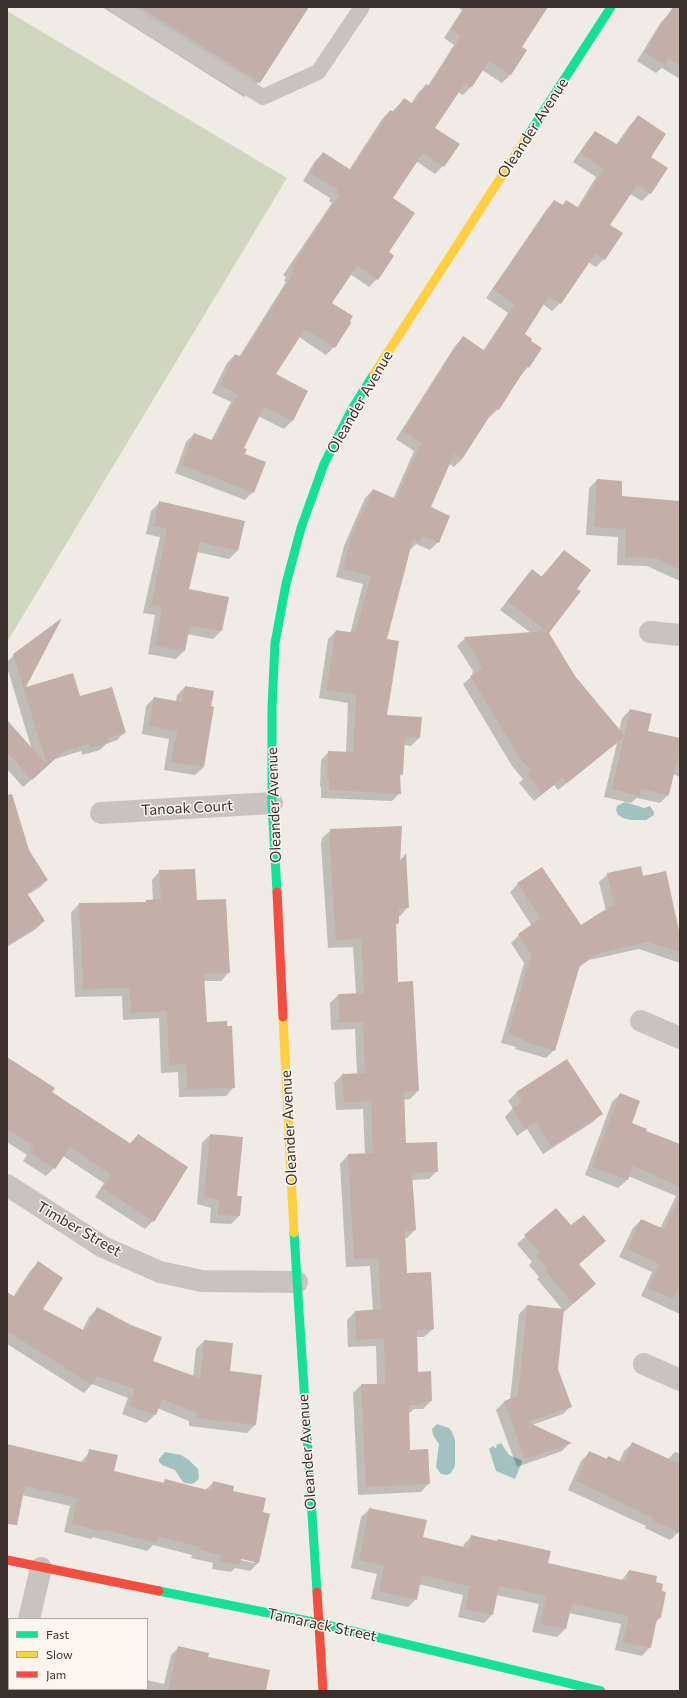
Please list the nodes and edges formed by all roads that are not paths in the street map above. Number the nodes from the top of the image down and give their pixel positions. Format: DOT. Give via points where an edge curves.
graph roads {
  1 [pos="118,7"];
  2 [pos="362,7"];
  3 [pos="611,7"];
  4 [pos="650,632"];
  5 [pos="680,636"];
  6 [pos="272,803"];
  7 [pos="101,813"];
  8 [pos="641,1021"];
  9 [pos="680,1038"];
  10 [pos="7,1185"];
  11 [pos="296,1282"];
  12 [pos="644,1364"];
  13 [pos="680,1380"];
  14 [pos="7,1560"];
  15 [pos="42,1568"];
  16 [pos="29,1618"];
  17 [pos="318,1623"];
  18 [pos="323,1691"];
  19 [pos="601,1691"];
  1 -- 2 [label="lane" via="263,97 318,72"];
  3 -- 6 [label="street, Oleander Avenue" via="352,409 324,464 301,528 286,584 276,643 272,707"];
  4 -- 5 [label="street"];
  6 -- 7 [label="street, Tanoak Court"];
  6 -- 11 [label="street, Oleander Avenue"];
  8 -- 9 [label="street"];
  10 -- 11 [label="street, Timber Street" via="104,1248 160,1272 202,1281"];
  11 -- 17 [label="street, Oleander Avenue"];
  12 -- 13 [label="street"];
  14 -- 15 [label="street, Tamarack Street"];
  15 -- 16 [label="street"];
  15 -- 17 [label="street, Tamarack Street"];
  17 -- 18 [label="street, Oleander Avenue"];
  17 -- 19 [label="street, Tamarack Street"];
}
